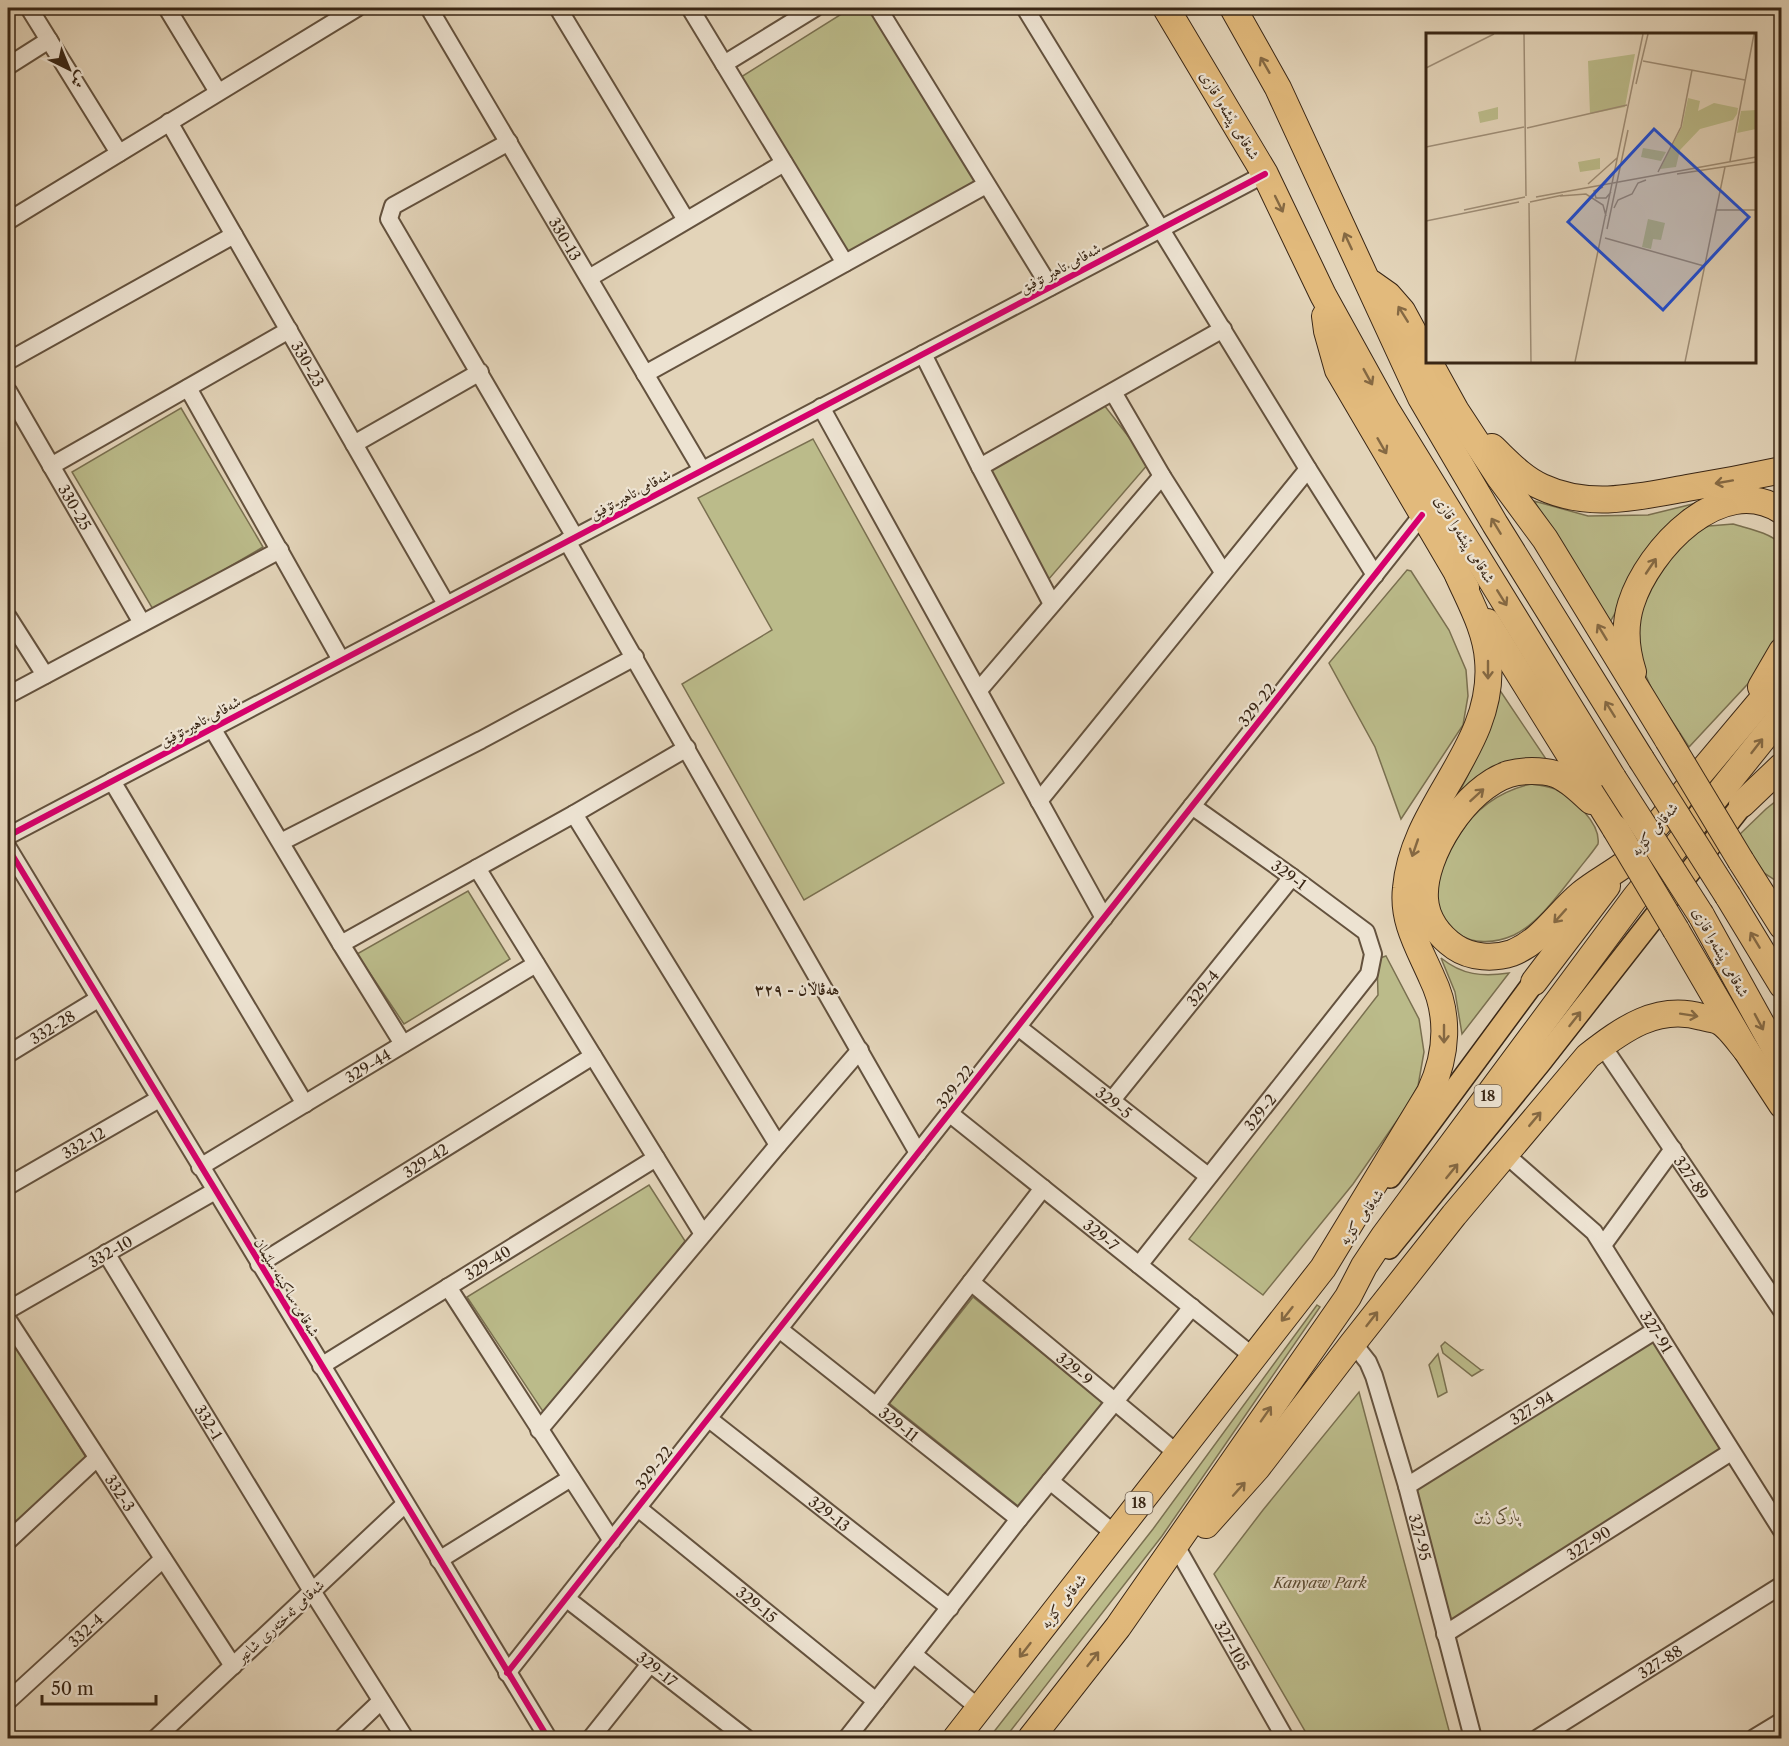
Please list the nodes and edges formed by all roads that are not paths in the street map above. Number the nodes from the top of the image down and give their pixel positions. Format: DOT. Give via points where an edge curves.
graph roads {
  1 [pos="29,8"];
  2 [pos="167,8"];
  3 [pos="357,8"];
  4 [pos="429,8"];
  5 [pos="558,8"];
  6 [pos="690,8"];
  7 [pos="815,8"];
  8 [pos="878,8"];
  9 [pos="1025,8"];
  10 [pos="1166,8"];
  11 [pos="1233,8"];
  12 [pos="49,40"];
  13 [pos="724,64"];
  14 [pos="8,66"];
  15 [pos="218,92"];
  16 [pos="169,122"];
  17 [pos="509,142"];
  18 [pos="119,153"];
  19 [pos="784,163"];
  20 [pos="1265,174"];
  21 [pos="986,185"];
  22 [pos="686,220"];
  23 [pos="8,221"];
  24 [pos="1161,228"];
  25 [pos="234,236"];
  26 [pos="845,263"];
  27 [pos="589,278"];
  28 [pos="1366,279"];
  29 [pos="1050,287"];
  30 [pos="1323,296"];
  31 [pos="1223,329"];
  32 [pos="289,330"];
  33 [pos="923,354"];
  34 [pos="1426,356"];
  35 [pos="8,361"];
  36 [pos="1430,363"];
  37 [pos="480,372"];
  38 [pos="645,374"];
  39 [pos="188,388"];
  40 [pos="8,391"];
  41 [pos="1113,392"];
  42 [pos="821,407"];
  43 [pos="1456,411"];
  44 [pos="354,444"];
  45 [pos="51,466"];
  46 [pos="980,467"];
  47 [pos="1308,469"];
  48 [pos="702,470"];
  49 [pos="1782,470"];
  50 [pos="1162,476"];
  51 [pos="1782,512"];
  52 [pos="1422,516"];
  53 [pos="571,539"];
  54 [pos="279,550"];
  55 [pos="1223,572"];
  56 [pos="1375,575"];
  57 [pos="1458,575"];
  58 [pos="446,604"];
  59 [pos="1052,604"];
  60 [pos="8,617"];
  61 [pos="142,623"];
  62 [pos="1782,651"];
  63 [pos="634,657"];
  64 [pos="341,660"];
  65 [pos="45,675"];
  66 [pos="1776,680"];
  67 [pos="979,690"];
  68 [pos="8,695"];
  69 [pos="1643,700"];
  70 [pos="1782,715"];
  71 [pos="212,728"];
  72 [pos="1734,733"];
  73 [pos="687,748"];
  74 [pos="1782,756"];
  75 [pos="1782,766"];
  76 [pos="112,780"];
  77 [pos="1039,801"];
  78 [pos="1742,804"];
  79 [pos="1192,806"];
  80 [pos="574,814"];
  81 [pos="1615,828"];
  82 [pos="8,836"];
  83 [pos="280,842"];
  84 [pos="8,848"];
  85 [pos="1741,861"];
  86 [pos="1622,866"];
  87 [pos="477,868"];
  88 [pos="1292,877"];
  89 [pos="1782,895"];
  90 [pos="1104,918"];
  91 [pos="1782,926"];
  92 [pos="341,944"];
  93 [pos="1373,954"];
  94 [pos="536,964"];
  95 [pos="1534,982"];
  96 [pos="1782,984"];
  97 [pos="98,999"];
  98 [pos="1018,1027"];
  99 [pos="403,1044"];
  100 [pos="1602,1045"];
  101 [pos="860,1050"];
  102 [pos="1746,1050"];
  103 [pos="8,1054"];
  104 [pos="593,1056"];
  105 [pos="1782,1061"];
  106 [pos="159,1099"];
  107 [pos="1112,1100"];
  108 [pos="305,1104"];
  109 [pos="1782,1105"];
  110 [pos="949,1113"];
  111 [pos="778,1144"];
  112 [pos="1673,1149"];
  113 [pos="918,1153"];
  114 [pos="1505,1154"];
  115 [pos="656,1158"];
  116 [pos="200,1167"];
  117 [pos="1209,1176"];
  118 [pos="8,1186"];
  119 [pos="1043,1188"];
  120 [pos="215,1191"];
  121 [pos="703,1234"];
  122 [pos="1603,1245"];
  123 [pos="106,1253"];
  124 [pos="259,1264"];
  125 [pos="1139,1265"];
  126 [pos="1323,1268"];
  127 [pos="971,1282"];
  128 [pos="448,1287"];
  129 [pos="1348,1297"];
  130 [pos="1192,1307"];
  131 [pos="8,1310"];
  132 [pos="1782,1311"];
  133 [pos="8,1320"];
  134 [pos="779,1329"];
  135 [pos="1656,1330"];
  136 [pos="1353,1343"];
  137 [pos="1254,1357"];
  138 [pos="321,1366"];
  139 [pos="1115,1402"];
  140 [pos="876,1406"];
  141 [pos="709,1419"];
  142 [pos="539,1430"];
  143 [pos="1731,1452"];
  144 [pos="1178,1454"];
  145 [pos="97,1458"];
  146 [pos="571,1478"];
  147 [pos="1050,1481"];
  148 [pos="1407,1486"];
  149 [pos="405,1504"];
  150 [pos="638,1508"];
  151 [pos="1019,1519"];
  152 [pos="1782,1531"];
  153 [pos="1115,1534"];
  154 [pos="8,1541"];
  155 [pos="612,1541"];
  156 [pos="1180,1553"];
  157 [pos="164,1559"];
  158 [pos="439,1560"];
  159 [pos="1782,1585"];
  160 [pos="312,1591"];
  161 [pos="567,1599"];
  162 [pos="950,1608"];
  163 [pos="1118,1627"];
  164 [pos="1445,1634"];
  165 [pos="913,1654"];
  166 [pos="650,1664"];
  167 [pos="233,1666"];
  168 [pos="507,1673"];
  169 [pos="8,1701"];
  170 [pos="381,1701"];
  171 [pos="876,1701"];
  172 [pos="980,1708"];
  173 [pos="1782,1721"];
  174 [pos="156,1738"];
  175 [pos="342,1738"];
  176 [pos="405,1738"];
  177 [pos="548,1738"];
  178 [pos="591,1738"];
  179 [pos="746,1738"];
  180 [pos="847,1738"];
  181 [pos="956,1738"];
  182 [pos="1031,1738"];
  183 [pos="1285,1738"];
  184 [pos="1473,1738"];
  185 [pos="1538,1738"];
  186 [pos="1754,1738"];
  1 -- 12 [label="street"];
  2 -- 15 [label="street"];
  3 -- 15 [label="street"];
  4 -- 17 [label="street, 330-13"];
  5 -- 22 [label="street"];
  6 -- 13 [label="street"];
  7 -- 13 [label="street"];
  8 -- 21 [label="street"];
  9 -- 24 [label="street"];
  10 -- 20 [label="highway, شەقامی پێشەوا قازی"];
  28 -- 11 [label="highway, one-way" via="1278,88"];
  12 -- 14 [label="street"];
  12 -- 18 [label="street"];
  13 -- 19 [label="street"];
  15 -- 16 [label="street"];
  16 -- 18 [label="street"];
  16 -- 25 [label="street, 330-23"];
  17 -- 27 [label="street, 330-13"];
  17 -- 37 [label="street" via="393,206 389,219"];
  18 -- 23 [label="street"];
  19 -- 22 [label="street"];
  19 -- 26 [label="street"];
  20 -- 24 [label="street, شەقامی تاهیر تۆفیق"];
  20 -- 30 [label="highway, شەقامی پێشەوا قازی, one-way"];
  21 -- 26 [label="street"];
  21 -- 29 [label="street"];
  22 -- 27 [label="street"];
  24 -- 29 [label="street, شەقامی تاهیر تۆفیق"];
  24 -- 31 [label="street"];
  25 -- 32 [label="street, 330-23"];
  25 -- 35 [label="street"];
  26 -- 38 [label="street"];
  27 -- 38 [label="street, 330-13"];
  34 -- 28 [label="highway, one-way" via="1402,311"];
  96 -- 28 [label="highway, one-way, bridge" via="1495,524 1421,398"];
  29 -- 33 [label="street, شەقامی تاهیر تۆفیق"];
  30 -- 52 [label="highway, one-way" via="1327,331 1338,370"];
  30 -- 105 [label="highway, شەقامی پێشەوا قازی, one-way, bridge" via="1392,419 1701,915"];
  31 -- 41 [label="street"];
  31 -- 47 [label="street"];
  32 -- 39 [label="street"];
  32 -- 44 [label="street, 330-23"];
  33 -- 42 [label="street, شەقامی تاهیر تۆفیق"];
  33 -- 46 [label="street"];
  36 -- 43 [label="highway"];
  37 -- 44 [label="street"];
  37 -- 53 [label="street"];
  38 -- 48 [label="street, 330-13"];
  39 -- 45 [label="street"];
  39 -- 54 [label="street"];
  40 -- 45 [label="street, 330-25"];
  41 -- 46 [label="street"];
  41 -- 50 [label="street"];
  42 -- 48 [label="street, شەقامی تاهیر تۆفیق"];
  42 -- 67 [label="street"];
  49 -- 43 [label="highway, one-way" via="1621,500 1590,500 1550,491 1523,476"];
  69 -- 43 [label="highway, one-way" via="1545,539"];
  44 -- 58 [label="street, 330-23"];
  45 -- 61 [label="street, 330-25"];
  46 -- 59 [label="street"];
  47 -- 55 [label="street"];
  47 -- 56 [label="street"];
  48 -- 53 [label="street, شەقامی تاهیر تۆفیق"];
  50 -- 55 [label="street"];
  50 -- 59 [label="street"];
  69 -- 51 [label="highway, one-way" via="1630,664 1628,621 1635,593 1658,555 1692,520 1718,505 1753,501"];
  52 -- 56 [label="street, 329-22"];
  52 -- 57 [label="highway"];
  53 -- 58 [label="street, شەقامی تاهیر تۆفیق"];
  53 -- 63 [label="street"];
  54 -- 61 [label="street"];
  54 -- 64 [label="street"];
  55 -- 77 [label="street"];
  56 -- 79 [label="street, 329-22"];
  57 -- 81 [label="highway"];
  57 -- 126 [label="highway, one-way" via="1485,643 1487,693 1470,746 1423,828 1405,890 1409,924 1443,1011 1442,1061 1430,1092"];
  58 -- 64 [label="street, شەقامی تاهیر تۆفیق"];
  59 -- 67 [label="street"];
  60 -- 65 [label="street"];
  61 -- 65 [label="street"];
  62 -- 72 [label="highway"];
  63 -- 73 [label="street"];
  63 -- 83 [label="street"];
  64 -- 71 [label="street, شەقامی تاهیر تۆفیق"];
  65 -- 68 [label="street"];
  66 -- 72 [label="highway, شەقامی کۆیە"];
  67 -- 77 [label="street"];
  69 -- 85 [label="highway, bridge"];
  129 -- 70 [label="highway, شەقامی کۆیە / 18, one-way" via="1384,1236 1634,899"];
  71 -- 76 [label="street, شەقامی تاهیر تۆفیق"];
  71 -- 83 [label="street"];
  72 -- 86 [label="highway, شەقامی کۆیە / 18"];
  73 -- 80 [label="street"];
  73 -- 101 [label="street"];
  74 -- 78 [label="main road"];
  75 -- 78 [label="highway"];
  76 -- 82 [label="street, شەقامی تاهیر تۆفیق"];
  76 -- 108 [label="street"];
  77 -- 90 [label="street"];
  129 -- 78 [label="main road, one-way" via="1540,1063"];
  79 -- 88 [label="street, 329-1"];
  79 -- 90 [label="street, 329-22"];
  80 -- 87 [label="street"];
  80 -- 111 [label="street"];
  86 -- 81 [label="highway, one-way" via="1581,894 1531,943 1505,955 1479,956 1458,950 1430,921 1426,907 1427,874 1445,834 1473,798 1491,782 1510,773 1547,773 1563,778"];
  81 -- 102 [label="highway, bridge"];
  83 -- 92 [label="street"];
  84 -- 97 [label="street, شەقامی ساکینە سلێمان"];
  85 -- 89 [label="highway"];
  85 -- 91 [label="highway"];
  86 -- 95 [label="highway, شەقامی کۆیە / 18"];
  87 -- 92 [label="street"];
  87 -- 94 [label="street"];
  88 -- 93 [label="street, 329-1" via="1366,932"];
  88 -- 107 [label="street, 329-4"];
  90 -- 98 [label="street, 329-22"];
  92 -- 99 [label="street"];
  93 -- 117 [label="street, 329-2" via="1369,974"];
  94 -- 99 [label="street, 329-44"];
  94 -- 104 [label="street"];
  95 -- 126 [label="main road, شەقامی کۆیە / 18"];
  97 -- 103 [label="street, 332-28"];
  97 -- 106 [label="street, شەقامی ساکینە سلێمان"];
  98 -- 107 [label="street, 329-5"];
  98 -- 110 [label="street, 329-22"];
  99 -- 108 [label="street, 329-44"];
  100 -- 102 [label="highway, one-way" via="1642,1020 1687,1013 1720,1022"];
  100 -- 112 [label="street, 327-89"];
  114 -- 100 [label="highway, one-way" via="1588,1056"];
  101 -- 111 [label="street"];
  101 -- 113 [label="street"];
  102 -- 109 [label="highway"];
  104 -- 115 [label="street"];
  104 -- 124 [label="street, 329-42"];
  106 -- 116 [label="street, شەقامی ساکینە سلێمان"];
  106 -- 118 [label="street, 332-12"];
  107 -- 117 [label="street, 329-5"];
  108 -- 116 [label="street, 329-44"];
  110 -- 113 [label="street, 329-22"];
  110 -- 119 [label="street, 329-7"];
  111 -- 121 [label="street"];
  112 -- 122 [label="street"];
  112 -- 132 [label="street, 327-89"];
  113 -- 134 [label="street, 329-22"];
  114 -- 122 [label="street, 327-91" via="1594,1232"];
  136 -- 114 [label="highway, one-way"];
  115 -- 121 [label="street"];
  115 -- 128 [label="street, 329-40"];
  116 -- 120 [label="street, شەقامی ساکینە سلێمان"];
  117 -- 125 [label="street, 329-2"];
  119 -- 125 [label="street, 329-7"];
  119 -- 127 [label="street"];
  120 -- 123 [label="street, 332-10"];
  120 -- 124 [label="street, شەقامی ساکینە سلێمان"];
  121 -- 142 [label="street"];
  122 -- 135 [label="street, 327-91"];
  123 -- 131 [label="street, 332-10"];
  123 -- 160 [label="street, 332-1"];
  124 -- 138 [label="street, شەقامی ساکینە سلێمان"];
  125 -- 130 [label="street, 329-7"];
  126 -- 137 [label="highway, شەقامی کۆیە / 18, one-way"];
  127 -- 139 [label="street, 329-9"];
  127 -- 140 [label="street"];
  128 -- 138 [label="street, 329-40"];
  128 -- 142 [label="street"];
  163 -- 129 [label="highway, شەقامی کۆیە / 18, one-way"];
  130 -- 137 [label="street, 329-7"];
  130 -- 139 [label="street"];
  133 -- 145 [label="street, 332-3"];
  134 -- 140 [label="street, 329-11"];
  134 -- 141 [label="street, 329-22"];
  135 -- 143 [label="street, 327-91"];
  135 -- 148 [label="street, 327-94"];
  136 -- 148 [label="street, 327-95" via="1372,1369"];
  156 -- 136 [label="highway, one-way" via="1257,1468"];
  137 -- 144 [label="highway, شەقامی کۆیە / 18"];
  138 -- 149 [label="street, شەقامی ساکینە سلێمان"];
  139 -- 144 [label="street, 329-9"];
  139 -- 147 [label="street"];
  140 -- 151 [label="street, 329-11"];
  141 -- 150 [label="street, 329-22"];
  141 -- 162 [label="street, 329-13"];
  142 -- 146 [label="street"];
  143 -- 152 [label="street, 327-91"];
  143 -- 164 [label="street, 327-90"];
  144 -- 153 [label="highway, شەقامی کۆیە / 18"];
  145 -- 154 [label="street"];
  145 -- 157 [label="street, 332-3"];
  146 -- 155 [label="street"];
  146 -- 158 [label="street"];
  147 -- 151 [label="street"];
  147 -- 153 [label="street"];
  148 -- 164 [label="street, 327-95"];
  149 -- 158 [label="street, شەقامی ساکینە سلێمان"];
  149 -- 160 [label="street, شەقامی ئەختەری شاعیر"];
  150 -- 155 [label="street, 329-22"];
  150 -- 171 [label="street, 329-15"];
  151 -- 162 [label="street"];
  153 -- 172 [label="highway, شەقامی کۆیە / 18, one-way"];
  155 -- 161 [label="street, 329-22"];
  156 -- 163 [label="highway"];
  156 -- 183 [label="street, 327-105"];
  157 -- 167 [label="street, 332-3"];
  157 -- 169 [label="street, 332-4"];
  158 -- 168 [label="street, شەقامی ساکینە سلێمان"];
  159 -- 185 [label="street, 327-88"];
  160 -- 167 [label="street, شەقامی ئەختەری شاعیر"];
  160 -- 170 [label="street, 332-1"];
  161 -- 166 [label="street, 329-17"];
  161 -- 168 [label="street, 329-22"];
  162 -- 165 [label="street"];
  182 -- 163 [label="highway, شەقامی کۆیە / 18, one-way"];
  164 -- 184 [label="street, 327-95"];
  165 -- 171 [label="street"];
  165 -- 172 [label="street"];
  166 -- 178 [label="street"];
  166 -- 179 [label="street, 329-17"];
  167 -- 174 [label="street, شەقامی ئەختەری شاعیر"];
  168 -- 177 [label="street, شەقامی ساکینە سلێمان"];
  170 -- 175 [label="street"];
  170 -- 176 [label="street, 332-1"];
  171 -- 180 [label="street"];
  172 -- 181 [label="highway, شەقامی کۆیە / 18"];
  173 -- 186 [label="street"];
}
